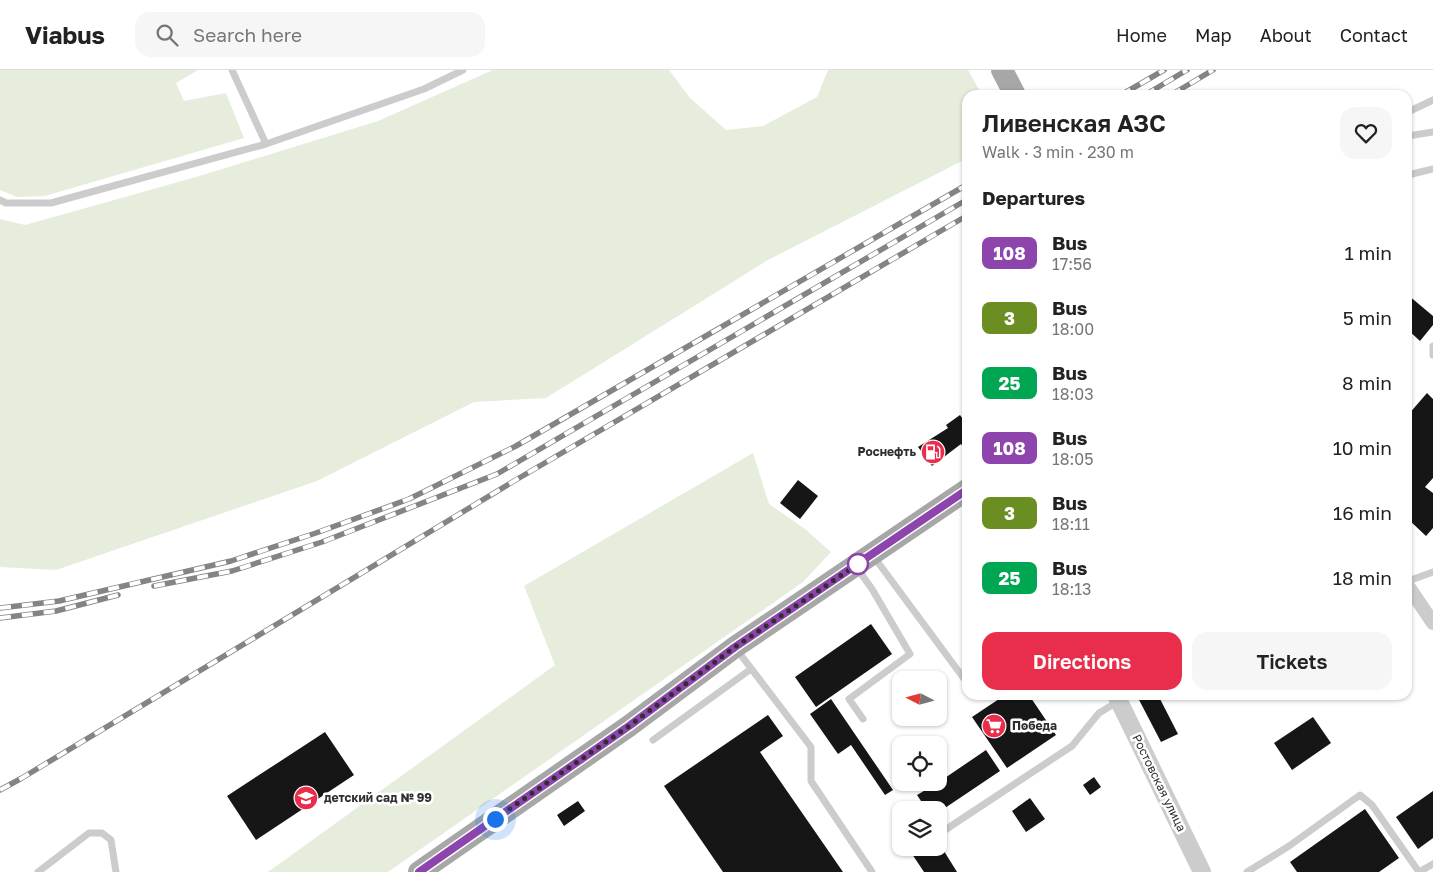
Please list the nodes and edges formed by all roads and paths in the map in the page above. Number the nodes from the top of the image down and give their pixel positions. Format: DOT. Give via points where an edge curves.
graph roads {
  1 [pos="232,70"];
  2 [pos="463,70"];
  3 [pos="1002,70"];
  4 [pos="1014,70"];
  5 [pos="1014,90"];
  6 [pos="1016,90"];
  7 [pos="1433,100"];
  8 [pos="1412,110"];
  9 [pos="1433,132"];
  10 [pos="1412,135"];
  11 [pos="266,144"];
  12 [pos="1433,169"];
  13 [pos="1412,174"];
  14 [pos="0,200"];
  15 [pos="1433,346"];
  16 [pos="1433,355"];
  17 [pos="962,493"];
  18 [pos="864,560"];
  19 [pos="1433,572"];
  20 [pos="1412,579"];
  21 [pos="1412,592"];
  22 [pos="1433,624"];
  23 [pos="735,647"];
  24 [pos="751,669"];
  25 [pos="962,677"];
  26 [pos="1116,700"];
  27 [pos="1119,700"];
  28 [pos="863,719"];
  29 [pos="653,740"];
  30 [pos="947,829"];
  31 [pos="1433,864"];
  32 [pos="40,871"];
  33 [pos="116,872"];
  34 [pos="419,872"];
  35 [pos="872,872"];
  36 [pos="1202,872"];
  37 [pos="1247,872"];
  1 -- 11 [label="lane"];
  2 -- 11 [label="lane" via="424,89"];
  3 -- 5 [label="main road"];
  4 -- 6 [label="main road"];
  7 -- 8 [label="lane"];
  9 -- 10 [label="lane"];
  11 -- 14 [label="lane" via="52,203 6,203"];
  12 -- 13 [label="lane"];
  15 -- 16 [label="lane"];
  17 -- 18 [label="main road"];
  18 -- 23 [label="main road"];
  18 -- 25 [label="lane"];
  18 -- 28 [label="lane" via="872,589 910,654 849,699"];
  19 -- 20 [label="lane"];
  21 -- 22 [label="street"];
  23 -- 24 [label="lane"];
  23 -- 34 [label="main road" via="629,726"];
  24 -- 29 [label="lane"];
  24 -- 35 [label="lane" via="811,747 811,781"];
  26 -- 30 [label="lane" via="1072,746"];
  27 -- 36 [label="street, Ростовская улица"];
  31 -- 37 [label="lane" via="1419,872 1372,805 1360,795"];
  32 -- 33 [label="lane" via="89,833 102,833 111,840"];
}
